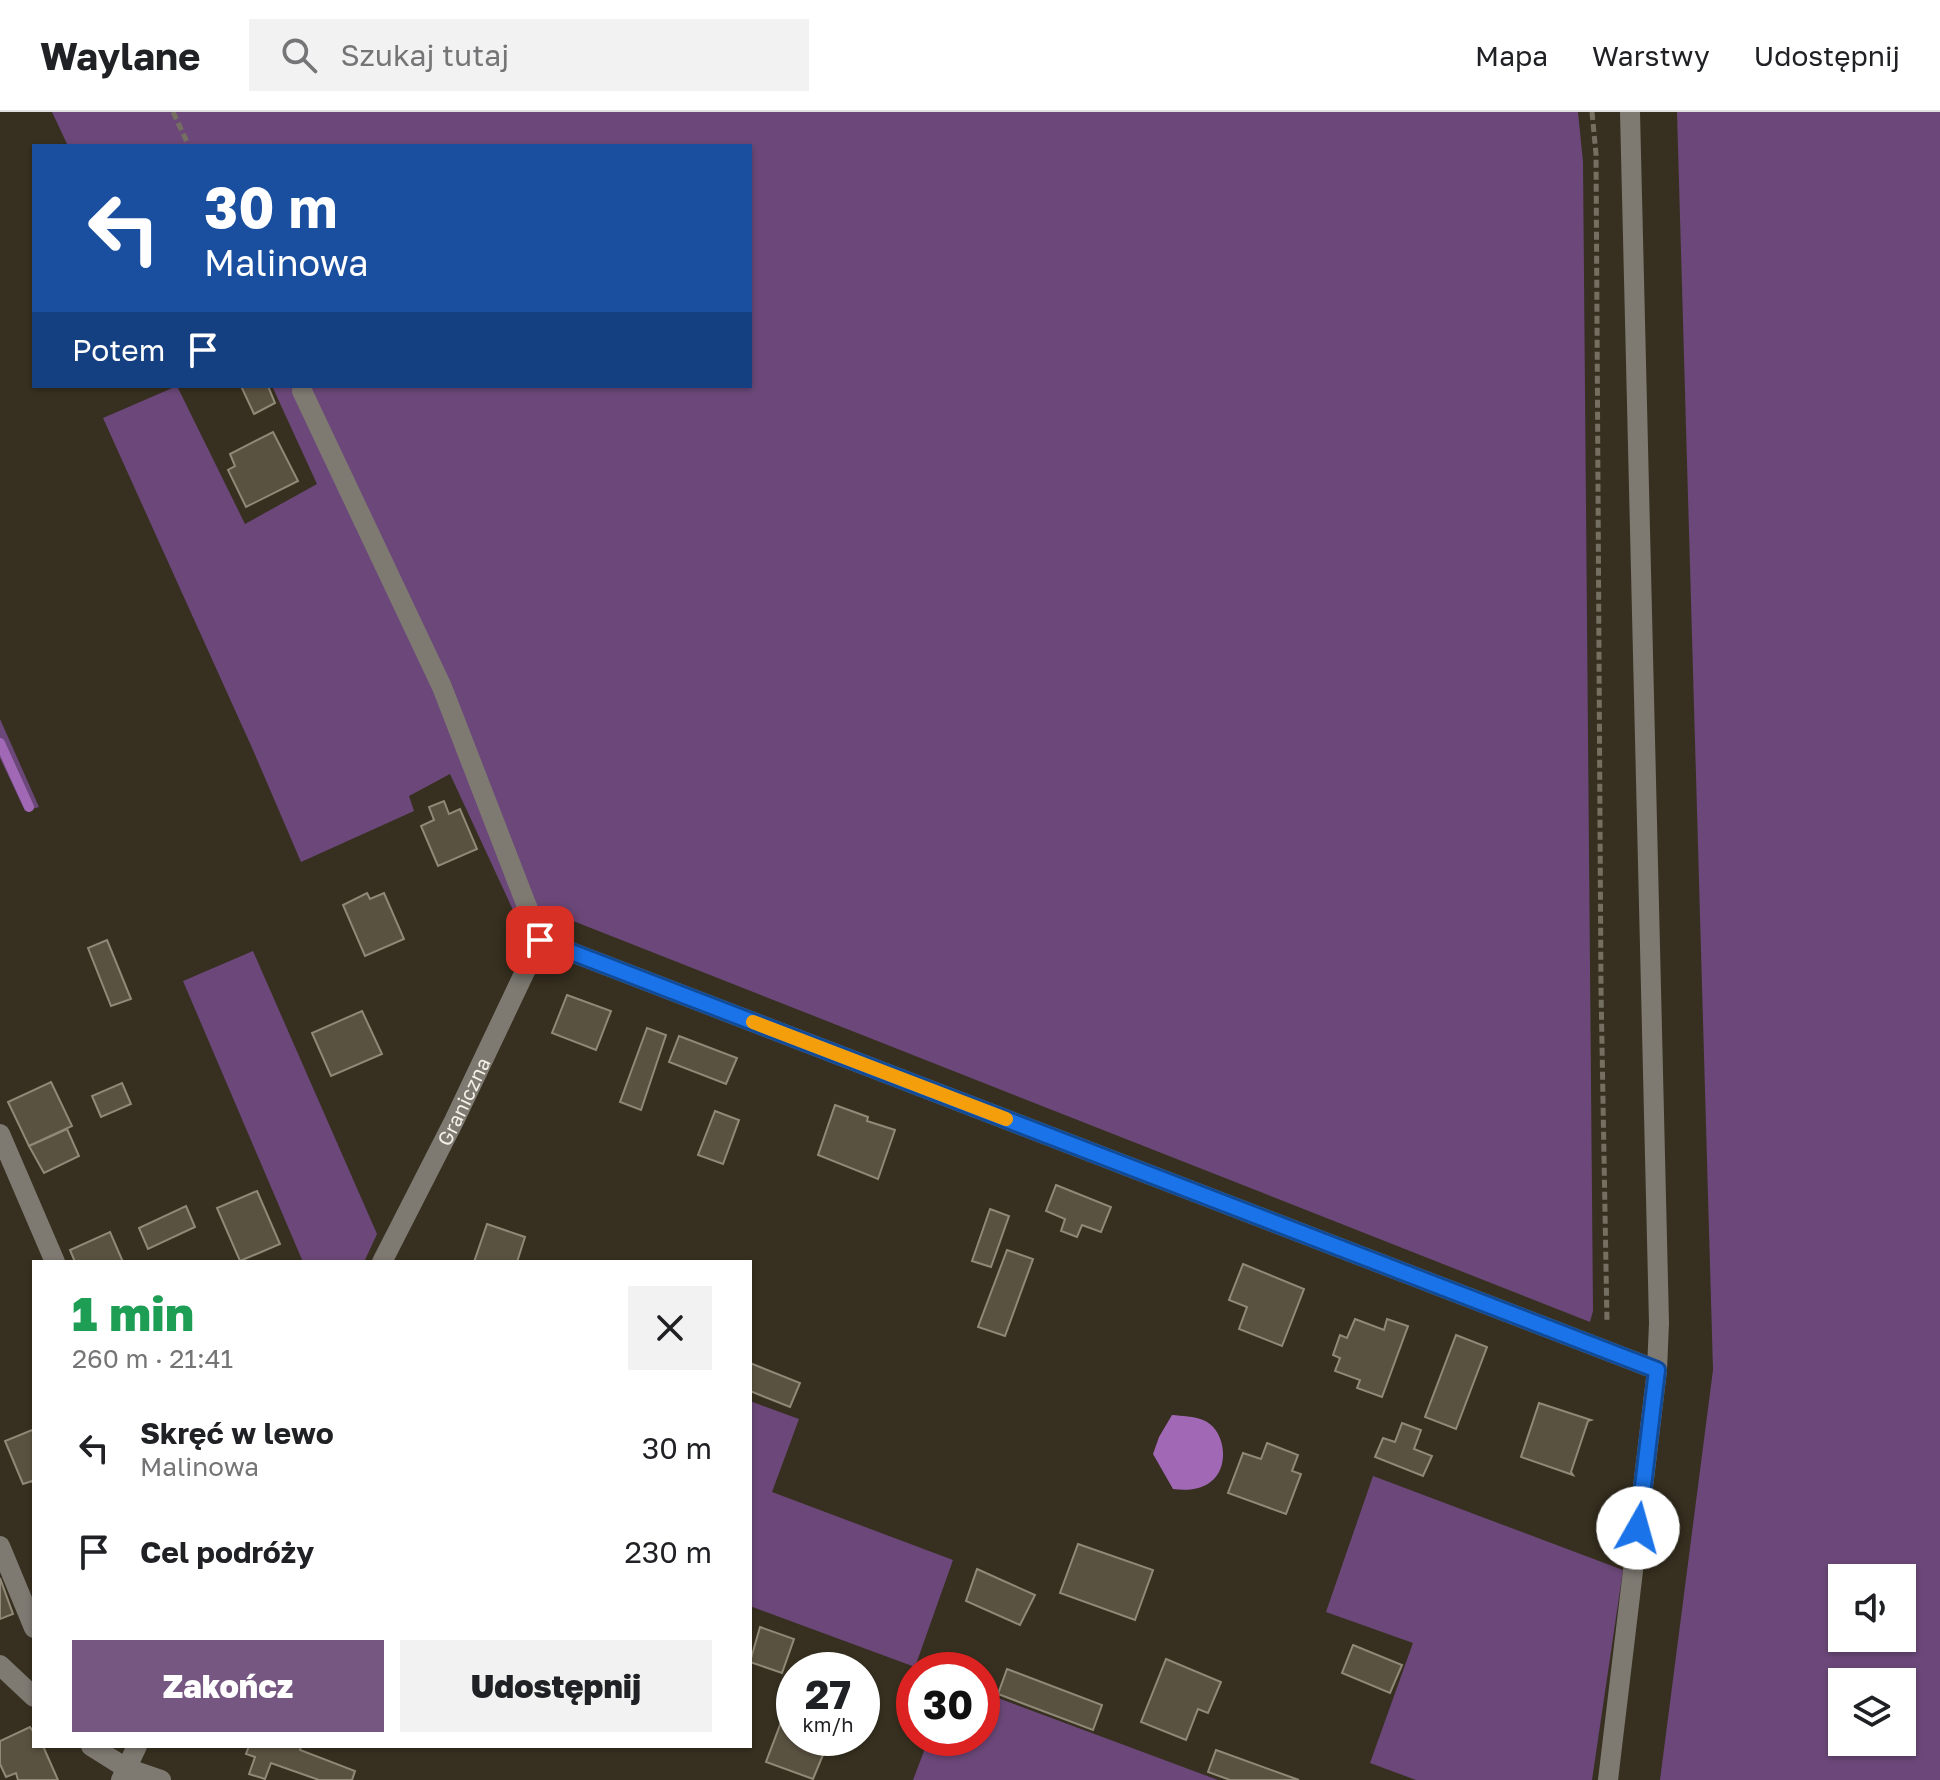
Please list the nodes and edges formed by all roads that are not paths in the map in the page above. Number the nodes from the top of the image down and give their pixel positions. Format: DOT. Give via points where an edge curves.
graph roads {
  1 [pos="1630,112"];
  2 [pos="302,391"];
  3 [pos="540,940"];
  4 [pos="0,1134"];
  5 [pos="54,1260"];
  6 [pos="383,1260"];
  7 [pos="1657,1370"];
  8 [pos="0,1546"];
  9 [pos="32,1623"];
  10 [pos="0,1665"];
  11 [pos="32,1695"];
  12 [pos="93,1748"];
  13 [pos="136,1748"];
  14 [pos="124,1774"];
  15 [pos="161,1780"];
  16 [pos="1608,1780"];
  1 -- 7 [label="street"];
  2 -- 3 [label="street" via="442,687"];
  3 -- 6 [label="street, Graniczna"];
  3 -- 7 [label="street"];
  4 -- 5 [label="street"];
  7 -- 16 [label="street"];
  8 -- 9 [label="street"];
  10 -- 11 [label="street"];
  12 -- 14 [label="street"];
  13 -- 14 [label="street"];
  14 -- 15 [label="street"];
}
